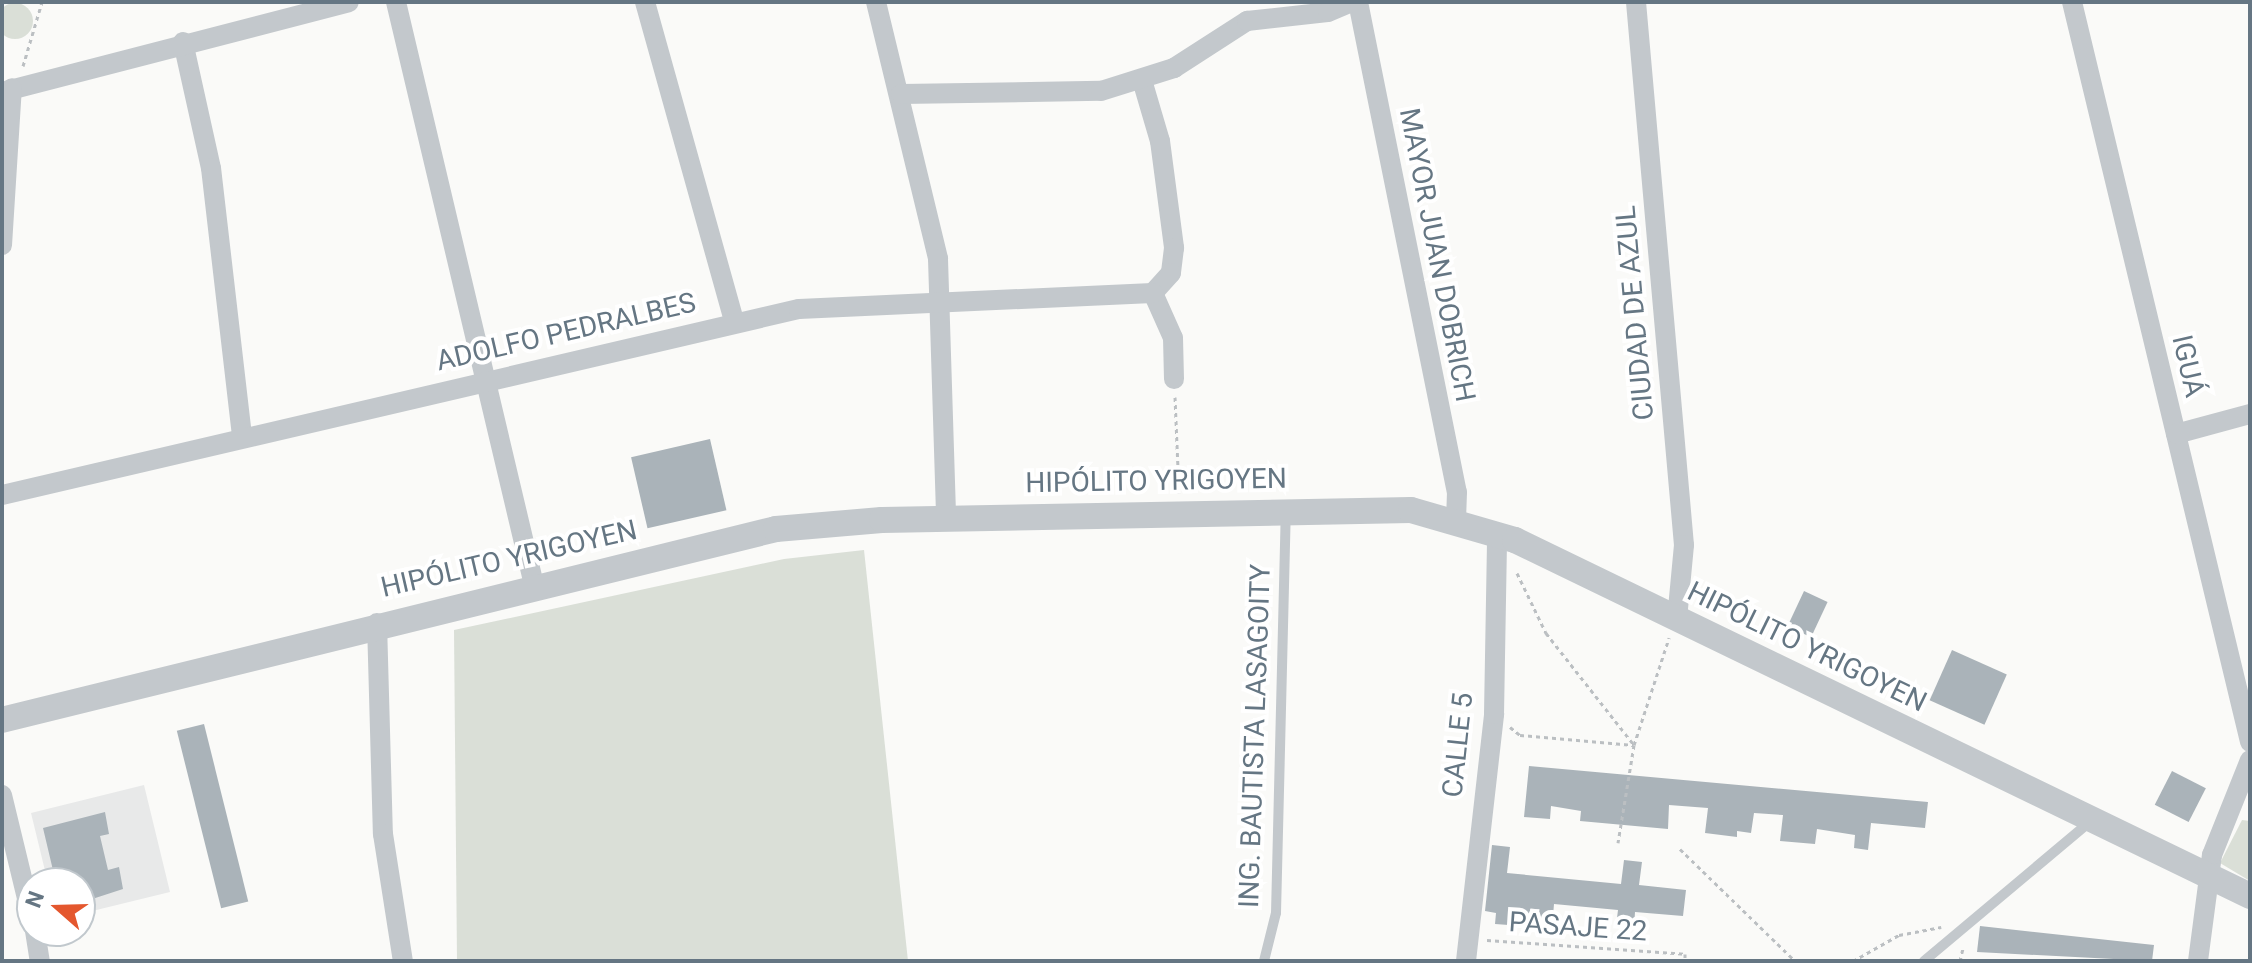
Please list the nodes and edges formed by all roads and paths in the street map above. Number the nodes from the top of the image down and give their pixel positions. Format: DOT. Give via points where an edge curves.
graph roads {
  1 [pos="42,2"];
  2 [pos="349,2"];
  3 [pos="396,2"];
  4 [pos="645,2"];
  5 [pos="876,2"];
  6 [pos="1351,2"];
  7 [pos="1358,2"];
  8 [pos="1636,2"];
  9 [pos="2072,2"];
  10 [pos="183,42"];
  11 [pos="1142,80"];
  12 [pos="7,90"];
  13 [pos="901,94"];
  14 [pos="2,245"];
  15 [pos="1153,293"];
  16 [pos="941,300"];
  17 [pos="734,321"];
  18 [pos="489,378"];
  19 [pos="1174,379"];
  20 [pos="2250,414"];
  21 [pos="2176,434"];
  22 [pos="242,435"];
  23 [pos="2,495"];
  24 [pos="1286,510"];
  25 [pos="1180,513"];
  26 [pos="946,518"];
  27 [pos="1456,519"];
  28 [pos="1497,544"];
  29 [pos="534,585"];
  30 [pos="1677,619"];
  31 [pos="377,623"];
  32 [pos="1494,714"];
  33 [pos="2,720"];
  34 [pos="2250,742"];
  35 [pos="1634,745"];
  36 [pos="2250,760"];
  37 [pos="2,795"];
  38 [pos="2250,814"];
  39 [pos="2229,816"];
  40 [pos="2091,821"];
  41 [pos="1618,843"];
  42 [pos="1680,849"];
  43 [pos="19,867"];
  44 [pos="2208,878"];
  45 [pos="2250,896"];
  46 [pos="1970,922"];
  47 [pos="1469,939"];
  48 [pos="403,961"];
  49 [pos="1264,961"];
  50 [pos="1466,961"];
  51 [pos="1685,961"];
  52 [pos="1795,961"];
  53 [pos="1853,961"];
  54 [pos="1924,961"];
  55 [pos="2198,961"];
  1 -- 12 [label="path" via="38,37"];
  2 -- 10 [label="street"];
  3 -- 18 [label="street"];
  4 -- 17 [label="street"];
  5 -- 13 [label="street"];
  6 -- 11 [label="street" via="1328,12 1247,21"];
  7 -- 27 [label="street, MAYOR JUAN DOBRICH" via="1457,492"];
  8 -- 30 [label="street, CIUDAD DE AZUL" via="1684,545"];
  9 -- 21 [label="street, IGUÁ"];
  10 -- 12 [label="street"];
  10 -- 22 [label="street" via="211,168"];
  11 -- 13 [label="street" via="1101,91"];
  11 -- 15 [label="street" via="1160,141 1174,248 1171,273"];
  12 -- 14 [label="street"];
  13 -- 16 [label="street" via="929,202"];
  15 -- 16 [label="street, ADOLFO PEDRALBES"];
  15 -- 19 [label="street" via="1171,328"];
  16 -- 17 [label="street, ADOLFO PEDRALBES" via="830,305"];
  16 -- 26 [label="street"];
  17 -- 18 [label="street, ADOLFO PEDRALBES"];
  18 -- 22 [label="street, ADOLFO PEDRALBES"];
  18 -- 29 [label="street"];
  19 -- 25 [label="path"];
  20 -- 21 [label="street"];
  21 -- 34 [label="street, IGUÁ"];
  22 -- 23 [label="street, ADOLFO PEDRALBES"];
  24 -- 25 [label="street, HIPÓLITO YRIGOYEN"];
  24 -- 27 [label="street, HIPÓLITO YRIGOYEN" via="1392,509"];
  24 -- 49 [label="lane, ING. BAUTISTA LASAGOITY" via="1276,913"];
  25 -- 26 [label="street, HIPÓLITO YRIGOYEN"];
  26 -- 29 [label="street, HIPÓLITO YRIGOYEN" via="776,529"];
  27 -- 28 [label="street, HIPÓLITO YRIGOYEN"];
  28 -- 30 [label="street, HIPÓLITO YRIGOYEN"];
  28 -- 32 [label="street, CALLE 5"];
  28 -- 35 [label="path" via="1546,633"];
  29 -- 31 [label="street, HIPÓLITO YRIGOYEN"];
  30 -- 35 [label="path"];
  30 -- 40 [label="street, HIPÓLITO YRIGOYEN"];
  31 -- 33 [label="street, HIPÓLITO YRIGOYEN"];
  31 -- 48 [label="street" via="383,834"];
  32 -- 35 [label="path" via="1520,735"];
  32 -- 47 [label="street, CALLE 5"];
  35 -- 41 [label="path"];
  36 -- 39 [label="street"];
  37 -- 43 [label="street"];
  38 -- 39 [label="street"];
  39 -- 44 [label="street"];
  40 -- 44 [label="street, HIPÓLITO YRIGOYEN"];
  40 -- 46 [label="lane"];
  42 -- 52 [label="path"];
  44 -- 45 [label="street, HIPÓLITO YRIGOYEN"];
  44 -- 55 [label="street"];
  46 -- 53 [label="path" via="1899,935"];
  46 -- 54 [label="lane"];
  47 -- 50 [label="street, CALLE 5"];
  47 -- 51 [label="path, PASAJE 22" via="1685,954"];
}
